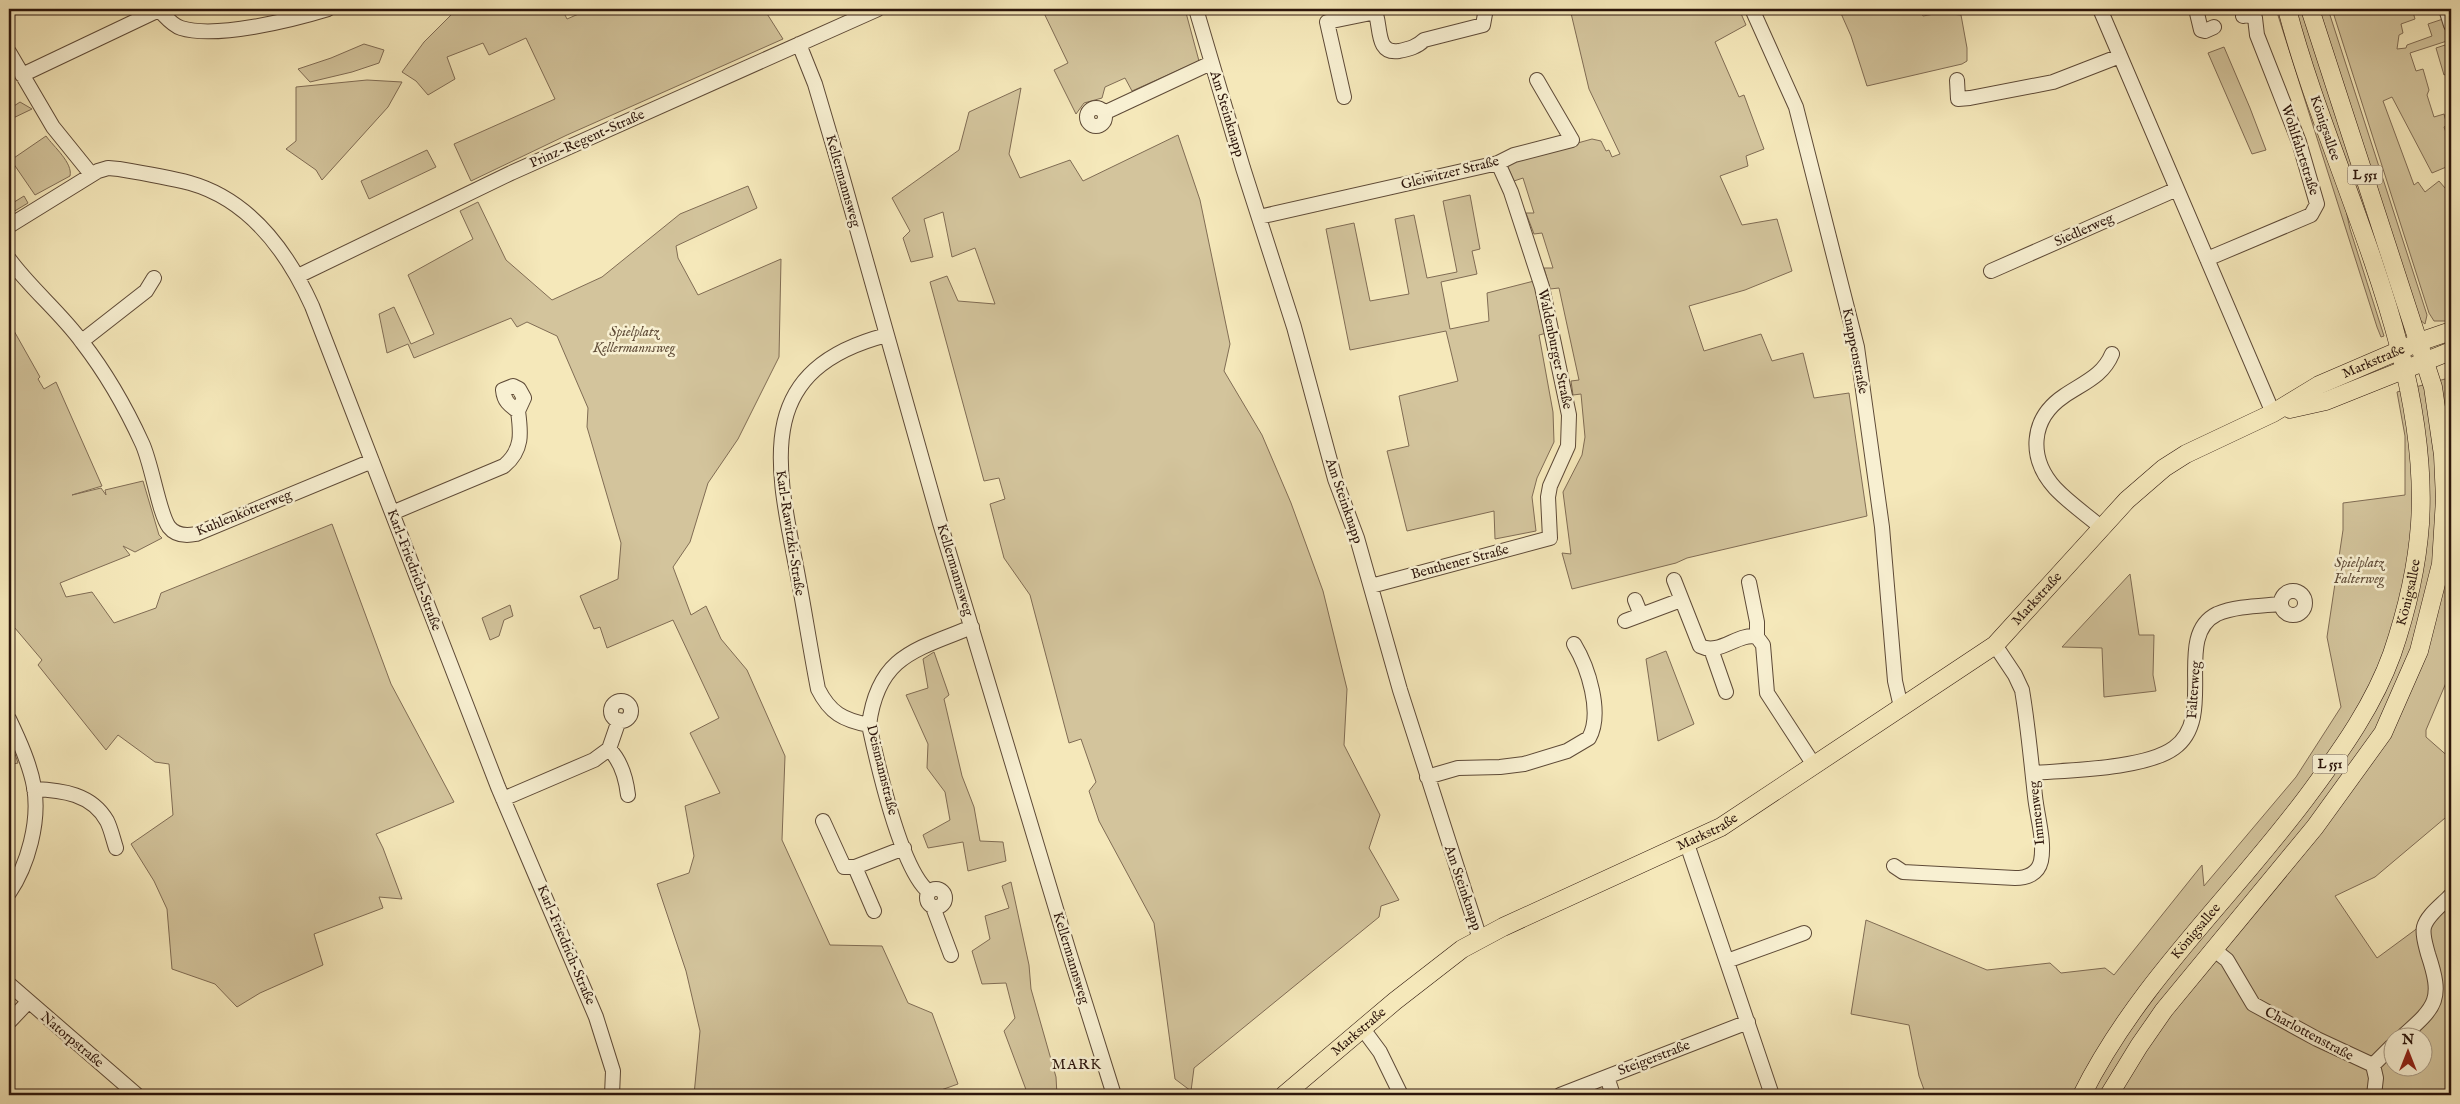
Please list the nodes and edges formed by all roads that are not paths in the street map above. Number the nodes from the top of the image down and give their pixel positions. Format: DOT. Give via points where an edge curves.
graph roads {
  1 [pos="328,9"];
  2 [pos="878,9"];
  3 [pos="1196,9"];
  4 [pos="1483,9"];
  5 [pos="1752,9"];
  6 [pos="2100,9"];
  7 [pos="2196,9"];
  8 [pos="2287,9"];
  9 [pos="2310,9"];
  10 [pos="2446,9"];
  11 [pos="160,10"];
  12 [pos="1375,10"];
  13 [pos="2243,16"];
  14 [pos="2451,25"];
  15 [pos="2214,27"];
  16 [pos="798,44"];
  17 [pos="9,52"];
  18 [pos="2120,56"];
  19 [pos="1211,63"];
  20 [pos="22,75"];
  21 [pos="1537,80"];
  22 [pos="1957,80"];
  23 [pos="1344,97"];
  24 [pos="1104,112"];
  25 [pos="1498,163"];
  26 [pos="91,174"];
  27 [pos="2177,189"];
  28 [pos="1259,217"];
  29 [pos="9,226"];
  30 [pos="9,259"];
  31 [pos="2207,259"];
  32 [pos="1991,271"];
  33 [pos="298,276"];
  34 [pos="154,278"];
  35 [pos="2451,332"];
  36 [pos="887,335"];
  37 [pos="82,341"];
  38 [pos="2419,342"];
  39 [pos="2399,351"];
  40 [pos="2451,351"];
  41 [pos="2112,354"];
  42 [pos="2426,361"];
  43 [pos="2404,370"];
  44 [pos="518,411"];
  45 [pos="2273,413"];
  46 [pos="372,461"];
  47 [pos="392,513"];
  48 [pos="2102,528"];
  49 [pos="1550,538"];
  50 [pos="1674,580"];
  51 [pos="1749,582"];
  52 [pos="1371,586"];
  53 [pos="1635,600"];
  54 [pos="1681,600"];
  55 [pos="2281,604"];
  56 [pos="1641,615"];
  57 [pos="1625,621"];
  58 [pos="972,627"];
  59 [pos="1757,637"];
  60 [pos="1574,644"];
  61 [pos="1995,645"];
  62 [pos="1711,649"];
  63 [pos="1726,692"];
  64 [pos="1901,707"];
  65 [pos="9,719"];
  66 [pos="619,720"];
  67 [pos="869,725"];
  68 [pos="609,749"];
  69 [pos="1814,765"];
  70 [pos="2033,773"];
  71 [pos="1427,777"];
  72 [pos="34,789"];
  73 [pos="628,795"];
  74 [pos="503,799"];
  75 [pos="823,821"];
  76 [pos="1688,844"];
  77 [pos="116,848"];
  78 [pos="904,848"];
  79 [pos="1894,866"];
  80 [pos="855,867"];
  81 [pos="9,893"];
  82 [pos="2451,895"];
  83 [pos="874,911"];
  84 [pos="1804,934"];
  85 [pos="1480,939"];
  86 [pos="2213,949"];
  87 [pos="951,955"];
  88 [pos="1727,960"];
  89 [pos="9,984"];
  90 [pos="28,1002"];
  91 [pos="9,1022"];
  92 [pos="1748,1022"];
  93 [pos="2413,1026"];
  94 [pos="1363,1029"];
  95 [pos="2382,1056"];
  96 [pos="2373,1065"];
  97 [pos="1607,1077"];
  98 [pos="137,1095"];
  99 [pos="612,1095"];
  100 [pos="1114,1095"];
  101 [pos="1284,1095"];
  102 [pos="1401,1095"];
  103 [pos="1560,1095"];
  104 [pos="1613,1095"];
  105 [pos="1772,1095"];
  106 [pos="2082,1095"];
  107 [pos="2109,1095"];
  108 [pos="2374,1095"];
  1 -- 11 [label="street" via="274,22 207,30 181,28 172,24"];
  2 -- 16 [label="street, Prinz-Regent-Straße"];
  3 -- 19 [label="street, Am Steinknapp"];
  4 -- 12 [label="street" via="1483,25 1424,40 1418,46 1394,52 1382,46"];
  5 -- 64 [label="street, Knappenstraße" via="1796,107 1857,347 1882,527 1895,680"];
  6 -- 18 [label="street"];
  7 -- 15 [label="street" via="2203,31"];
  8 -- 39 [label="main road, Königsallee / L 551" via="2305,70 2378,277"];
  9 -- 38 [label="main road, Königsallee / L 551"];
  10 -- 14 [label="street"];
  11 -- 20 [label="street"];
  12 -- 23 [label="street" via="1327,22"];
  13 -- 31 [label="street, Wohlfahrtstraße" via="2255,18 2257,34 2300,142 2317,204 2311,215"];
  16 -- 33 [label="street, Prinz-Regent-Straße" via="503,177"];
  16 -- 36 [label="street, Kellermannsweg" via="818,93"];
  17 -- 20 [label="street"];
  18 -- 22 [label="street" via="2053,82 1970,98 1958,99"];
  18 -- 27 [label="street"];
  19 -- 24 [label="street, Am Steinknapp"];
  19 -- 28 [label="street, Am Steinknapp"];
  20 -- 26 [label="street" via="53,127"];
  21 -- 25 [label="street, Gleiwitzer Straße" via="1572,140 1514,155"];
  25 -- 28 [label="street, Gleiwitzer Straße"];
  25 -- 49 [label="street, Waldenburger Straße" via="1511,192 1542,287 1569,415 1568,446 1548,497"];
  26 -- 29 [label="street"];
  26 -- 33 [label="street, Karl-Friedrich-Straße" via="102,169 119,169 191,183 214,193 251,216"];
  27 -- 31 [label="street"];
  27 -- 32 [label="street, Siedlerweg"];
  28 -- 52 [label="street, Am Steinknapp" via="1294,326 1335,479"];
  30 -- 37 [label="street, Kuhlenkötterweg" via="33,290"];
  31 -- 45 [label="street"];
  33 -- 46 [label="street, Karl-Friedrich-Straße"];
  34 -- 37 [label="street" via="146,291"];
  35 -- 38 [label="main road, Markstraße"];
  36 -- 58 [label="street, Kellermannsweg"];
  36 -- 67 [label="street, Karl-Rawitzki-Straße" via="835,356 807,376 789,408 779,448 788,532 818,689 837,713 853,722"];
  37 -- 46 [label="street, Kuhlenkötterweg" via="135,429 154,475 169,528 183,536 196,534"];
  38 -- 39 [label="main road, Markstraße"];
  38 -- 42 [label="main road, Königsallee / L 551"];
  39 -- 43 [label="main road, Königsallee / L 551"];
  39 -- 45 [label="main road, Markstraße" via="2319,385"];
  40 -- 42 [label="main road, Markstraße"];
  41 -- 48 [label="street" via="2101,372 2057,401 2037,430 2038,454 2051,483"];
  42 -- 43 [label="main road, Markstraße"];
  42 -- 86 [label="main road, Königsallee / L 551" via="2440,432 2445,498 2441,564 2420,651 2383,733 2334,802"];
  43 -- 45 [label="main road, Markstraße" via="2326,401"];
  43 -- 106 [label="main road, Königsallee / L 551" via="2417,442 2420,524 2405,611 2391,657 2358,725 2311,793 2151,987 2116,1035"];
  44 -- 47 [label="street" via="519,446 515,456 504,466"];
  45 -- 48 [label="main road, Markstraße" via="2186,454 2164,468"];
  46 -- 47 [label="street, Karl-Friedrich-Straße"];
  47 -- 74 [label="street, Karl-Friedrich-Straße"];
  48 -- 61 [label="main road, Markstraße"];
  49 -- 52 [label="street, Beuthener Straße"];
  50 -- 54 [label="street"];
  51 -- 59 [label="street"];
  52 -- 71 [label="street, Am Steinknapp"];
  53 -- 56 [label="street"];
  54 -- 56 [label="street"];
  54 -- 62 [label="street" via="1696,640 1700,646"];
  55 -- 70 [label="street, Falterweg" via="2225,612 2208,621 2197,644 2193,720 2185,738 2165,754 2139,762"];
  56 -- 57 [label="street"];
  58 -- 67 [label="street, Deismannstraße" via="906,654 895,664 879,685 870,710"];
  58 -- 100 [label="street, Kellermannsweg"];
  59 -- 62 [label="street"];
  59 -- 69 [label="street" via="1763,645 1768,693"];
  60 -- 71 [label="street" via="1587,670 1592,696 1594,721 1588,738 1567,751 1524,764 1500,768 1458,768"];
  61 -- 64 [label="main road, Markstraße"];
  61 -- 70 [label="street, Immenweg" via="2016,675 2022,690"];
  62 -- 63 [label="street"];
  64 -- 69 [label="main road, Markstraße"];
  65 -- 72 [label="street"];
  66 -- 68 [label="street"];
  67 -- 78 [label="street, Deismannstraße"];
  68 -- 73 [label="street" via="626,778"];
  68 -- 74 [label="street" via="594,760"];
  69 -- 76 [label="main road, Markstraße" via="1721,827"];
  70 -- 79 [label="street, Immenweg" via="2042,860 2034,873 2026,878 2015,878 1903,872"];
  71 -- 85 [label="street, Am Steinknapp"];
  72 -- 77 [label="street" via="63,790 84,798 107,821"];
  72 -- 81 [label="street" via="31,838"];
  74 -- 99 [label="street, Karl-Friedrich-Straße" via="596,1017 613,1071"];
  75 -- 80 [label="street" via="844,867"];
  76 -- 85 [label="main road, Markstraße"];
  76 -- 88 [label="street"];
  78 -- 80 [label="street"];
  78 -- 87 [label="street, Deismannstraße" via="913,869 929,892 938,890 944,896 942,905 933,907"];
  80 -- 83 [label="street"];
  82 -- 93 [label="street" via="2424,927 2436,979 2435,999 2432,1008"];
  84 -- 88 [label="street"];
  85 -- 94 [label="main road, Markstraße" via="1445,960"];
  86 -- 96 [label="street, Charlottenstraße" via="2227,960 2254,1004"];
  86 -- 107 [label="main road, Königsallee / L 551" via="2138,1046"];
  88 -- 92 [label="street"];
  89 -- 90 [label="street, Natorpstraße"];
  90 -- 91 [label="street"];
  90 -- 98 [label="street, Natorpstraße"];
  92 -- 97 [label="street, Steigerstraße"];
  92 -- 105 [label="street"];
  94 -- 101 [label="main road, Markstraße"];
  94 -- 102 [label="street" via="1379,1050"];
  95 -- 96 [label="street"];
  96 -- 108 [label="street" via="2376,1078"];
  97 -- 103 [label="street, Steigerstraße"];
  97 -- 104 [label="street"];
}
